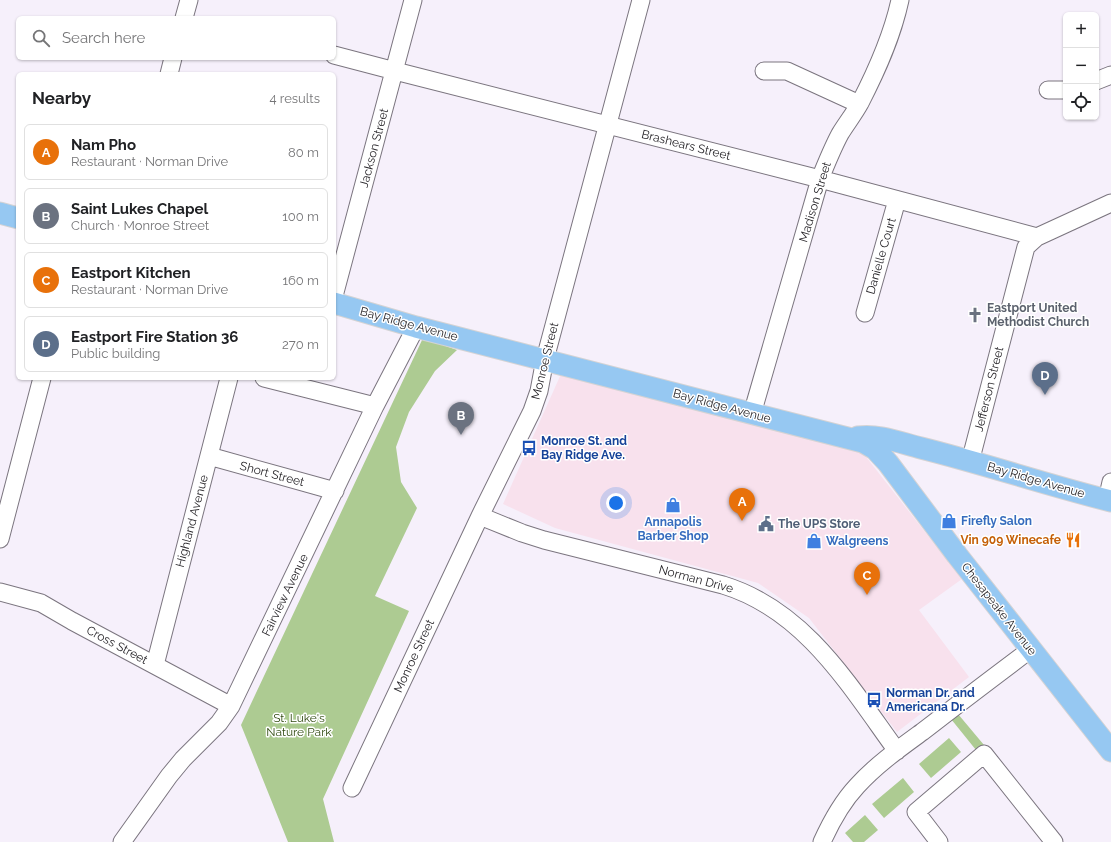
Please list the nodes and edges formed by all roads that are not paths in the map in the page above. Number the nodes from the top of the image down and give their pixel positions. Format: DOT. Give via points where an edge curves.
graph roads {
  1 [pos="413,0"];
  2 [pos="641,0"];
  3 [pos="900,0"];
  4 [pos="336,56"];
  5 [pos="172,60"];
  6 [pos="395,71"];
  7 [pos="764,71"];
  8 [pos="170,72"];
  9 [pos="1111,75"];
  10 [pos="1099,79"];
  11 [pos="1048,90"];
  12 [pos="1063,90"];
  13 [pos="859,104"];
  14 [pos="607,126"];
  15 [pos="820,179"];
  16 [pos="898,200"];
  17 [pos="1111,203"];
  18 [pos="0,214"];
  19 [pos="16,218"];
  20 [pos="1037,237"];
  21 [pos="336,289"];
  22 [pos="336,304"];
  23 [pos="864,313"];
  24 [pos="416,326"];
  25 [pos="545,359"];
  26 [pos="41,380"];
  27 [pos="228,380"];
  28 [pos="272,380"];
  29 [pos="375,406"];
  30 [pos="752,414"];
  31 [pos="850,439"];
  32 [pos="941,453"];
  33 [pos="209,456"];
  34 [pos="970,462"];
  35 [pos="888,463"];
  36 [pos="335,491"];
  37 [pos="1110,494"];
  38 [pos="480,516"];
  39 [pos="0,539"];
  40 [pos="0,592"];
  41 [pos="1031,649"];
  42 [pos="154,665"];
  43 [pos="231,706"];
  44 [pos="897,751"];
  45 [pos="1111,751"];
  46 [pos="352,788"];
  47 [pos="122,842"];
  48 [pos="822,842"];
  49 [pos="939,842"];
  50 [pos="1054,842"];
  1 -- 6 [label="street, Jackson Street"];
  2 -- 14 [label="street, Monroe Street"];
  3 -- 13 [label="street, Madison Street" via="889,41"];
  4 -- 6 [label="street, Brashears Street"];
  5 -- 8 [label="street"];
  6 -- 14 [label="street, Brashears Street"];
  6 -- 21 [label="street, Jackson Street"];
  7 -- 13 [label="street" via="787,71"];
  9 -- 10 [label="street"];
  11 -- 12 [label="street"];
  13 -- 15 [label="street, Madison Street" via="828,159"];
  14 -- 15 [label="street, Brashears Street"];
  14 -- 25 [label="street, Monroe Street"];
  15 -- 16 [label="street, Brashears Street"];
  15 -- 30 [label="street, Madison Street"];
  16 -- 20 [label="street, Brashears Street"];
  16 -- 23 [label="street, Danielle Court"];
  17 -- 20 [label="street, Jefferson Street"];
  18 -- 19 [label="main road"];
  20 -- 34 [label="street, Jefferson Street" via="1026,247"];
  22 -- 24 [label="main road, Bay Ridge Avenue"];
  24 -- 25 [label="main road, Bay Ridge Avenue"];
  24 -- 29 [label="street, Fairview Avenue"];
  25 -- 30 [label="main road, Bay Ridge Avenue"];
  25 -- 38 [label="street, Monroe Street" via="532,411"];
  26 -- 39 [label="street"];
  27 -- 33 [label="street, Highland Avenue"];
  28 -- 29 [label="street"];
  29 -- 36 [label="street, Fairview Avenue"];
  30 -- 31 [label="main road, Bay Ridge Avenue"];
  31 -- 32 [label="main road, Bay Ridge Avenue" via="865,436 882,438"];
  31 -- 35 [label="main road, Chesapeake Avenue" via="863,442 875,449"];
  32 -- 34 [label="main road, Bay Ridge Avenue"];
  32 -- 35 [label="main road" via="928,457 905,453"];
  33 -- 36 [label="street, Short Street"];
  33 -- 42 [label="street, Highland Avenue"];
  34 -- 37 [label="main road, Bay Ridge Avenue"];
  35 -- 41 [label="main road, Chesapeake Avenue"];
  36 -- 43 [label="street, Fairview Avenue"];
  38 -- 44 [label="street, Norman Drive" via="544,540 723,585 766,604 798,627 814,643 844,678"];
  38 -- 46 [label="street, Monroe Street"];
  40 -- 42 [label="street, Cross Street" via="41,603"];
  41 -- 44 [label="street"];
  41 -- 45 [label="main road, Chesapeake Avenue"];
  42 -- 43 [label="street, Cross Street"];
  43 -- 47 [label="street, Fairview Avenue" via="219,723 169,776"];
  44 -- 48 [label="street" via="857,786 831,821"];
  49 -- 50 [label="street" via="916,812 984,754"];
}
